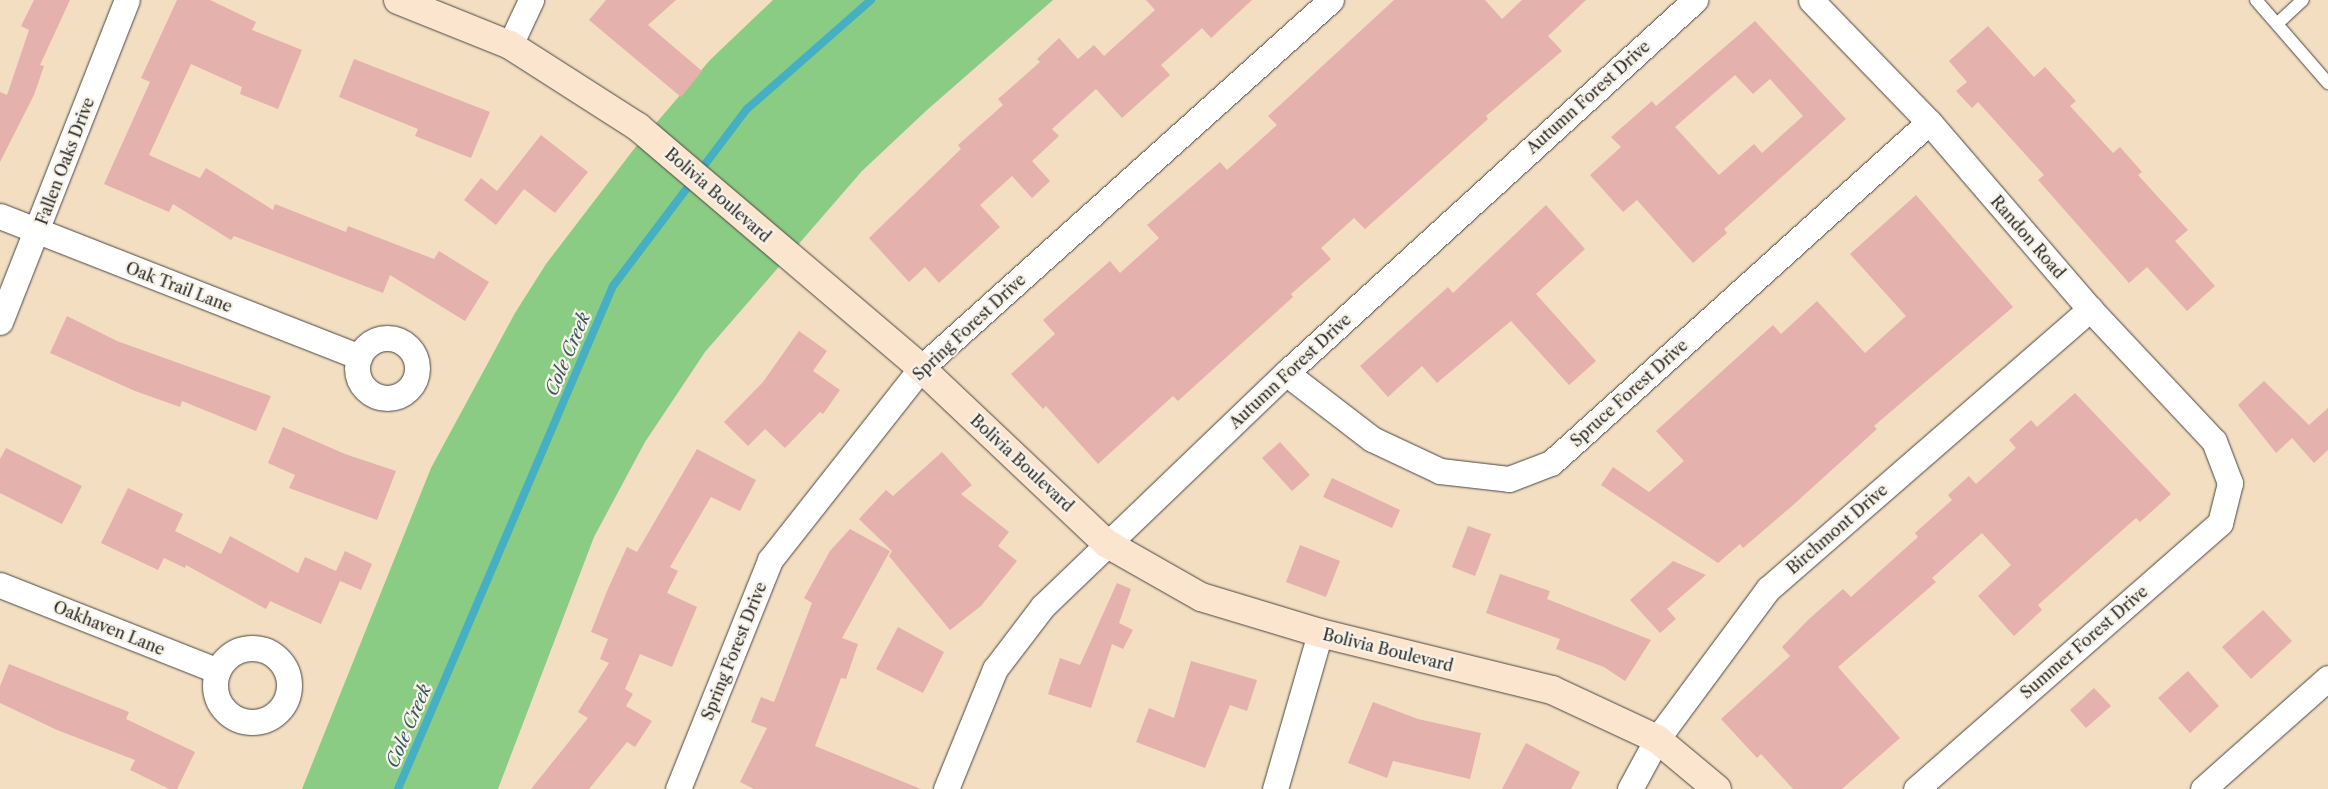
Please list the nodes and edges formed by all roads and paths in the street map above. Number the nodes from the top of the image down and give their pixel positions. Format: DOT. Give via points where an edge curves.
graph roads {
  1 [pos="127,0"];
  2 [pos="398,0"];
  3 [pos="531,0"];
  4 [pos="1331,0"];
  5 [pos="1695,0"];
  6 [pos="1811,0"];
  7 [pos="2256,0"];
  8 [pos="2303,0"];
  9 [pos="2278,23"];
  10 [pos="510,45"];
  11 [pos="2328,83"];
  12 [pos="1928,122"];
  13 [pos="0,216"];
  14 [pos="38,232"];
  15 [pos="2090,310"];
  16 [pos="0,322"];
  17 [pos="359,357"];
  18 [pos="921,368"];
  19 [pos="1286,373"];
  20 [pos="2230,483"];
  21 [pos="1106,543"];
  22 [pos="0,585"];
  23 [pos="1320,633"];
  24 [pos="218,672"];
  25 [pos="2328,678"];
  26 [pos="1657,739"];
  27 [pos="680,786"];
  28 [pos="946,789"];
  29 [pos="1275,789"];
  30 [pos="1630,789"];
  31 [pos="1717,789"];
  32 [pos="1916,789"];
  33 [pos="2203,789"];
  1 -- 14 [label="street, Fallen Oaks Drive"];
  2 -- 10 [label="street, Bolivia Boulevard"];
  3 -- 10 [label="street"];
  4 -- 18 [label="street, Spring Forest Drive"];
  5 -- 19 [label="street, Autumn Forest Drive"];
  6 -- 12 [label="street, Randon Road"];
  7 -- 9 [label="lane"];
  8 -- 9 [label="lane"];
  9 -- 11 [label="lane"];
  10 -- 18 [label="street, Bolivia Boulevard" via="638,127"];
  12 -- 15 [label="street, Randon Road"];
  12 -- 19 [label="street, Spruce Forest Drive" via="1551,463 1509,479 1440,471 1372,439"];
  13 -- 14 [label="street, Oak Trail Lane"];
  14 -- 16 [label="street, Fallen Oaks Drive"];
  14 -- 17 [label="street, Oak Trail Lane"];
  15 -- 20 [label="street, Randon Road" via="2214,440"];
  15 -- 26 [label="street, Birchmont Drive" via="1768,588"];
  18 -- 21 [label="street, Bolivia Boulevard"];
  18 -- 27 [label="street, Spring Forest Drive" via="770,560"];
  19 -- 21 [label="street, Autumn Forest Drive"];
  20 -- 32 [label="street, Summer Forest Drive" via="2220,523"];
  21 -- 23 [label="street, Bolivia Boulevard" via="1201,597"];
  21 -- 28 [label="street, Autumn Forest Drive" via="1043,606 995,669"];
  22 -- 24 [label="street, Oakhaven Lane"];
  23 -- 26 [label="street, Bolivia Boulevard" via="1552,690"];
  23 -- 29 [label="street"];
  25 -- 33 [label="street"];
  26 -- 30 [label="street, Birchmont Drive"];
  26 -- 31 [label="street, Bolivia Boulevard"];
}
